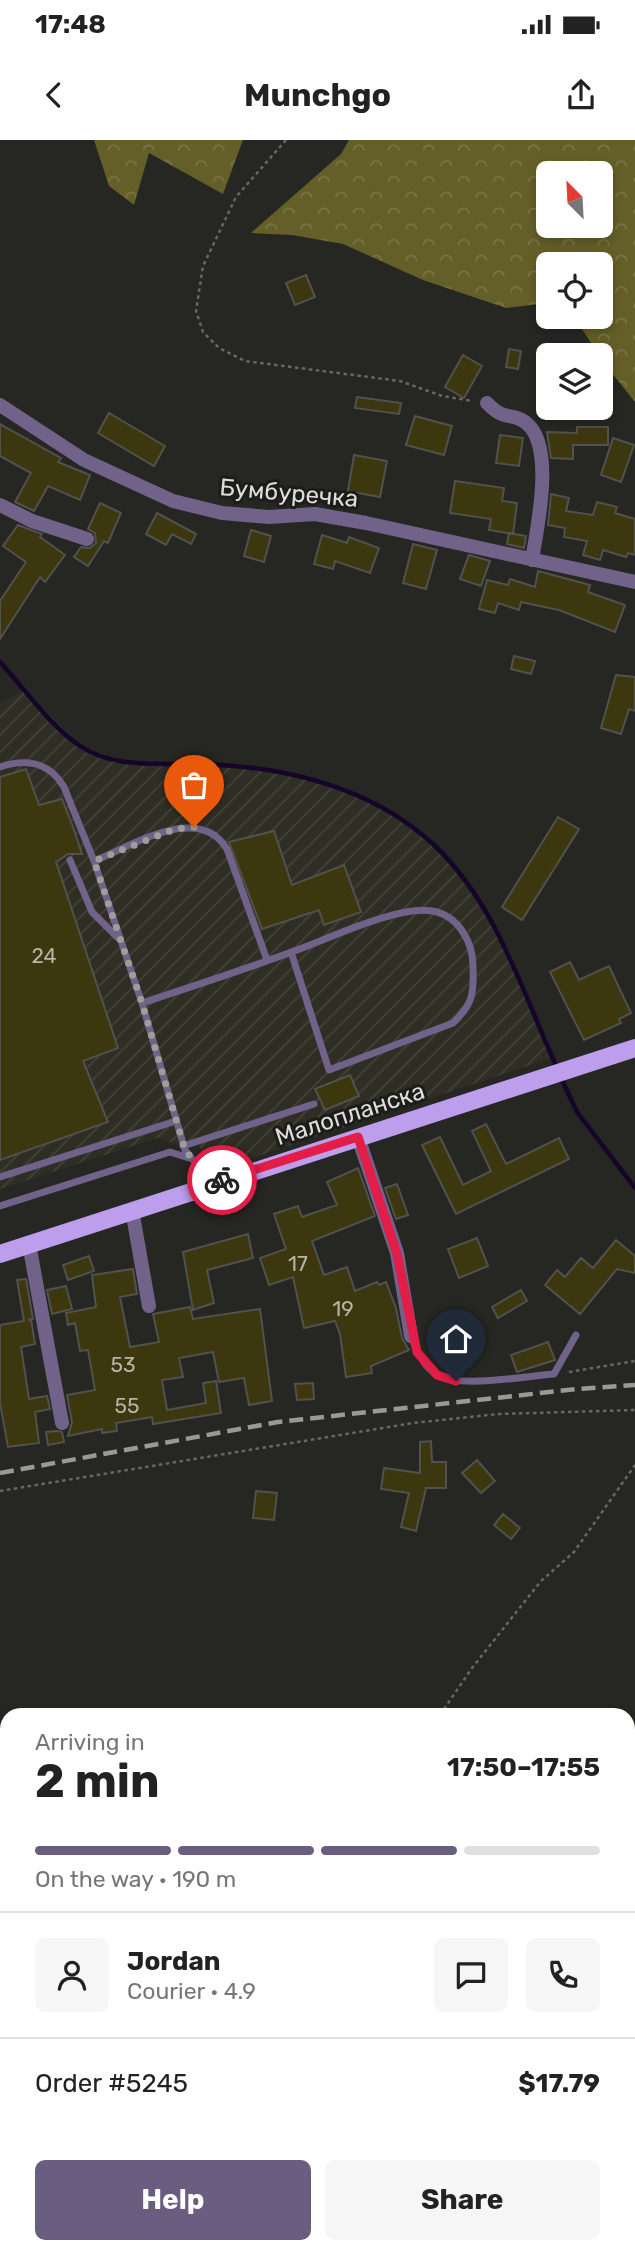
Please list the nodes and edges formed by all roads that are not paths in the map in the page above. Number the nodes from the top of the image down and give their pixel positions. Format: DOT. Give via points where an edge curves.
graph roads {
  1 [pos="487,403"];
  2 [pos="0,405"];
  3 [pos="0,505"];
  4 [pos="87,539"];
  5 [pos="532,560"];
  6 [pos="635,582"];
  7 [pos="0,767"];
  8 [pos="70,860"];
  9 [pos="94,861"];
  10 [pos="119,938"];
  11 [pos="290,953"];
  12 [pos="267,960"];
  13 [pos="142,1003"];
  14 [pos="635,1048"];
  15 [pos="314,1104"];
  16 [pos="176,1121"];
  17 [pos="358,1137"];
  18 [pos="183,1146"];
  19 [pos="189,1158"];
  20 [pos="0,1177"];
  21 [pos="225,1181"];
  22 [pos="0,1206"];
  23 [pos="132,1210"];
  24 [pos="29,1244"];
  25 [pos="0,1254"];
  26 [pos="149,1306"];
  27 [pos="576,1335"];
  28 [pos="411,1336"];
  29 [pos="62,1423"];
  1 -- 5 [label="street" via="499,415 524,421 533,431 540,455 543,483"];
  2 -- 5 [label="street, Бумбуречка" via="83,460 173,500 222,513 315,514"];
  3 -- 4 [label="street"];
  5 -- 6 [label="street, Бумбуречка"];
  7 -- 9 [label="lane" via="27,761 58,778"];
  8 -- 10 [label="lane" via="92,912"];
  9 -- 10 [label="lane"];
  9 -- 12 [label="lane" via="175,829 209,831 227,849"];
  10 -- 13 [label="lane"];
  11 -- 11 [label="lane" via="372,922 432,910 453,918 464,933 474,962 473,993 469,1008 453,1023 329,1070"];
  11 -- 12 [label="lane"];
  12 -- 13 [label="lane"];
  13 -- 16 [label="lane"];
  14 -- 17 [label="main road, Малопланска"];
  15 -- 18 [label="lane"];
  16 -- 18 [label="lane"];
  16 -- 20 [label="lane"];
  17 -- 21 [label="main road, Малопланска"];
  17 -- 28 [label="street" via="397,1254"];
  18 -- 19 [label="lane"];
  19 -- 21 [label="lane" via="202,1171"];
  19 -- 22 [label="lane" via="170,1152"];
  21 -- 23 [label="main road, Малопланска"];
  23 -- 24 [label="main road, Малопланска"];
  23 -- 26 [label="street"];
  24 -- 25 [label="main road, Малопланска"];
  24 -- 29 [label="street"];
  27 -- 28 [label="lane" via="554,1374 456,1381 427,1366"];
}
